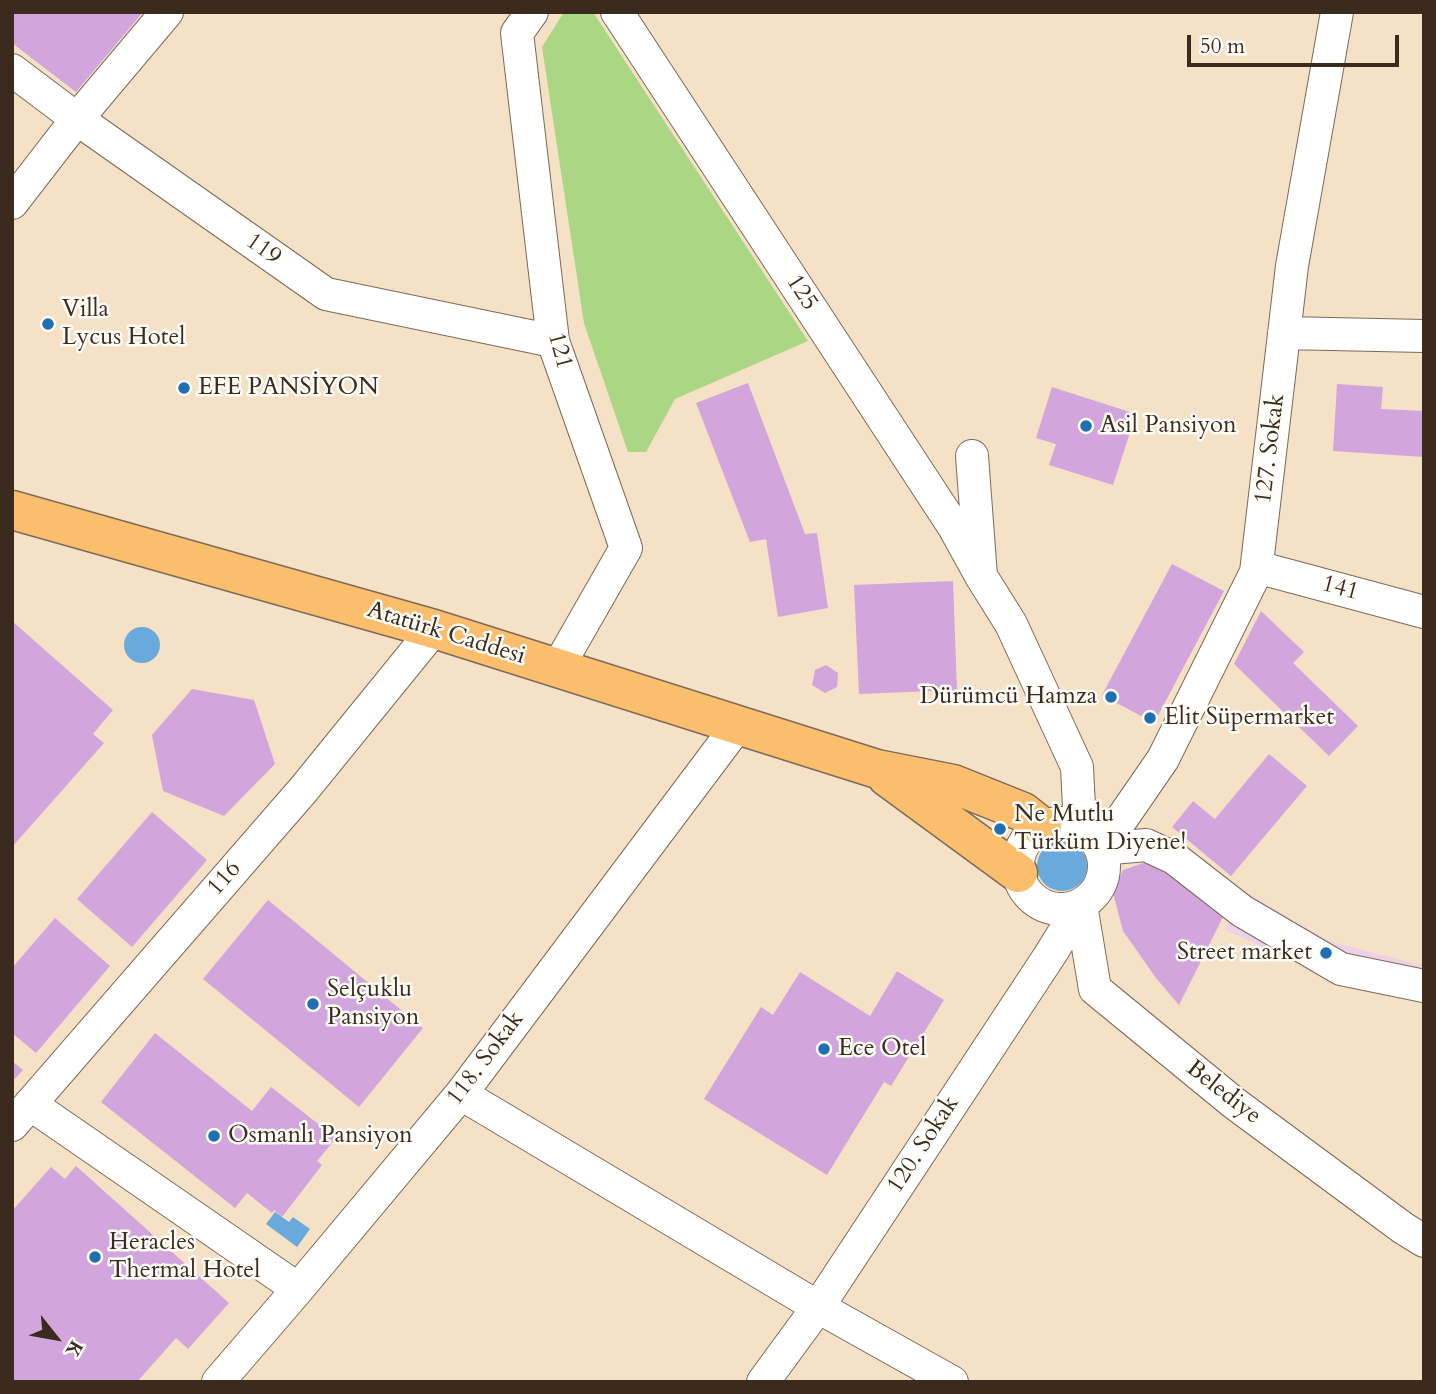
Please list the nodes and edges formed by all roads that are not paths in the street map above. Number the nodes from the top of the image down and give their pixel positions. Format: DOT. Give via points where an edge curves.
graph roads {
  1 [pos="167,12"];
  2 [pos="533,12"];
  3 [pos="617,12"];
  4 [pos="1337,12"];
  5 [pos="12,70"];
  6 [pos="77,119"];
  7 [pos="12,203"];
  8 [pos="1284,333"];
  9 [pos="1424,336"];
  10 [pos="553,341"];
  11 [pos="972,456"];
  12 [pos="12,510"];
  13 [pos="1256,572"];
  14 [pos="981,576"];
  15 [pos="1424,612"];
  16 [pos="434,629"];
  17 [pos="558,667"];
  18 [pos="738,725"];
  19 [pos="877,769"];
  20 [pos="1042,827"];
  21 [pos="1091,838"];
  22 [pos="1018,873"];
  23 [pos="1081,905"];
  24 [pos="1424,986"];
  25 [pos="461,1094"];
  26 [pos="21,1114"];
  27 [pos="1424,1241"];
  28 [pos="298,1289"];
  29 [pos="818,1307"];
  30 [pos="218,1382"];
  31 [pos="763,1382"];
  32 [pos="952,1382"];
  1 -- 6 [label="street"];
  2 -- 10 [label="street, 121" via="517,33"];
  3 -- 14 [label="street, 125" via="954,527"];
  4 -- 8 [label="street, 127. Sokak"];
  5 -- 6 [label="street, 119"];
  6 -- 7 [label="street"];
  6 -- 10 [label="street, 119" via="326,294"];
  8 -- 9 [label="street"];
  8 -- 13 [label="street, 127. Sokak"];
  10 -- 17 [label="street, 121" via="626,548"];
  11 -- 14 [label="street"];
  12 -- 16 [label="main road, Atatürk Caddesi"];
  13 -- 15 [label="street, 141" via="1265,569"];
  13 -- 21 [label="street, 127. Sokak" via="1163,759"];
  14 -- 21 [label="street, 125" via="1011,624 1077,766"];
  16 -- 17 [label="main road, Atatürk Caddesi"];
  16 -- 26 [label="street, 116" via="304,789"];
  17 -- 18 [label="main road, Atatürk Caddesi"];
  18 -- 19 [label="main road, Atatürk Caddesi"];
  18 -- 25 [label="street, 118. Sokak"];
  19 -- 20 [label="main road, Atatürk Caddesi" via="953,784 1023,812"];
  19 -- 22 [label="main road, Atatürk Caddesi"];
  20 -- 21 [label="street" via="1068,824"];
  20 -- 22 [label="street" via="1022,847"];
  21 -- 23 [label="street" via="1104,862 1104,875"];
  21 -- 24 [label="street" via="1146,845 1174,858 1242,911 1340,969"];
  22 -- 23 [label="street" via="1022,886 1041,905 1054,909"];
  23 -- 27 [label="street, Belediye" via="1095,989 1234,1103"];
  23 -- 29 [label="street, 120. Sokak"];
  25 -- 28 [label="street, 118. Sokak"];
  25 -- 29 [label="street"];
  26 -- 28 [label="street"];
  28 -- 30 [label="street, 118. Sokak"];
  29 -- 31 [label="street, 120. Sokak"];
  29 -- 32 [label="street"];
}
